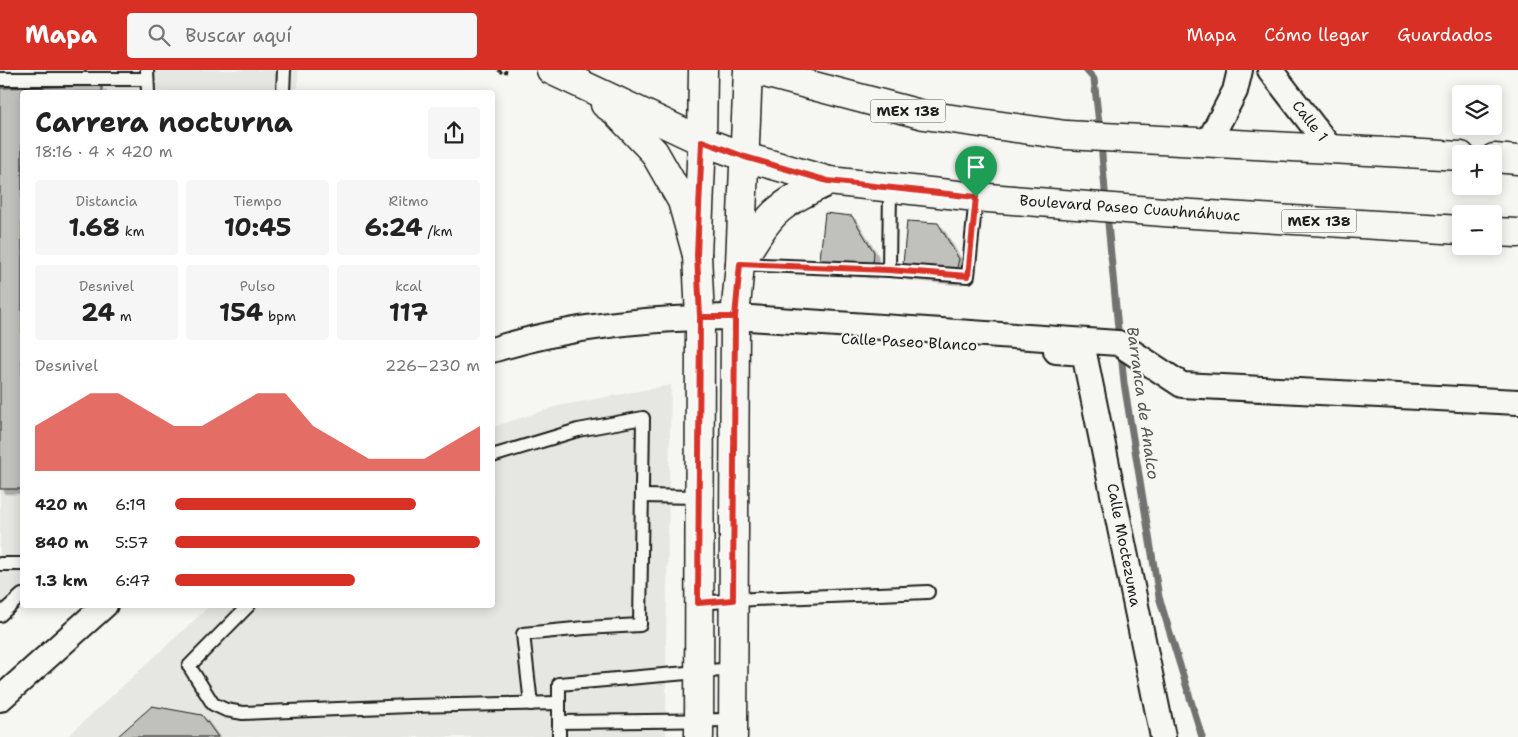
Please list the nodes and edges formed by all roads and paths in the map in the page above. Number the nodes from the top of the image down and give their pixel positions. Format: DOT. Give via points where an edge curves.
graph roads {
  1 [pos="284,70"];
  2 [pos="498,70"];
  3 [pos="703,70"];
  4 [pos="748,70"];
  5 [pos="753,70"];
  6 [pos="1240,70"];
  7 [pos="1270,70"];
  8 [pos="506,72"];
  9 [pos="559,72"];
  10 [pos="147,74"];
  11 [pos="0,79"];
  12 [pos="148,90"];
  13 [pos="283,90"];
  14 [pos="702,141"];
  15 [pos="1197,142"];
  16 [pos="1331,149"];
  17 [pos="1452,156"];
  18 [pos="745,157"];
  19 [pos="1502,159"];
  20 [pos="1518,160"];
  21 [pos="828,181"];
  22 [pos="890,187"];
  23 [pos="976,197"];
  24 [pos="1452,229"];
  25 [pos="1502,232"];
  26 [pos="1518,233"];
  27 [pos="697,255"];
  28 [pos="740,264"];
  29 [pos="889,270"];
  30 [pos="700,317"];
  31 [pos="735,324"];
  32 [pos="495,349"];
  33 [pos="1084,353"];
  34 [pos="1518,402"];
  35 [pos="495,455"];
  36 [pos="642,496"];
  37 [pos="699,497"];
  38 [pos="0,564"];
  39 [pos="20,564"];
  40 [pos="928,592"];
  41 [pos="20,597"];
  42 [pos="733,600"];
  43 [pos="698,603"];
  44 [pos="102,608"];
  45 [pos="246,608"];
  46 [pos="0,615"];
  47 [pos="733,670"];
  48 [pos="698,671"];
  49 [pos="0,699"];
  50 [pos="558,703"];
  51 [pos="531,704"];
  52 [pos="559,722"];
  53 [pos="699,728"];
  54 [pos="733,728"];
  55 [pos="559,737"];
  56 [pos="1163,737"];
  1 -- 13 [label="lane"];
  2 -- 8 [label="path"];
  3 -- 14 [label="main road"];
  4 -- 18 [label="main road"];
  5 -- 15 [label="main road, MEX 138" via="924,115 1066,135"];
  6 -- 15 [label="street" via="1235,91"];
  7 -- 16 [label="street, Calle 1"];
  9 -- 14 [label="main road, Boulevard Paseo Cuauhnáhuac / MEX 138"];
  9 -- 27 [label="main road" via="615,111 654,152 682,201"];
  10 -- 11 [label="lane"];
  10 -- 12 [label="lane"];
  14 -- 18 [label="main road, Boulevard Paseo Cuauhnáhuac / MEX 138"];
  14 -- 27 [label="main road"];
  15 -- 16 [label="main road, MEX 138"];
  16 -- 17 [label="main road, MEX 138"];
  18 -- 21 [label="main road, Boulevard Paseo Cuauhnáhuac / MEX 138"];
  18 -- 28 [label="main road"];
  19 -- 20 [label="main road"];
  21 -- 22 [label="main road, Boulevard Paseo Cuauhnáhuac / MEX 138"];
  21 -- 28 [label="main road" via="775,214"];
  22 -- 23 [label="main road, Boulevard Paseo Cuauhnáhuac / MEX 138"];
  22 -- 29 [label="lane"];
  23 -- 24 [label="main road, Boulevard Paseo Cuauhnáhuac / MEX 138"];
  23 -- 29 [label="lane" via="968,276"];
  25 -- 26 [label="main road"];
  27 -- 30 [label="main road"];
  28 -- 29 [label="lane"];
  28 -- 31 [label="main road"];
  30 -- 31 [label="street"];
  30 -- 32 [label="street" via="606,324"];
  30 -- 37 [label="main road"];
  31 -- 33 [label="street, Calle Paseo Blanco"];
  31 -- 34 [label="street" via="1118,343 1182,385"];
  31 -- 42 [label="main road"];
  33 -- 56 [label="street, Calle Moctezuma"];
  35 -- 36 [label="lane" via="578,430 643,418"];
  36 -- 37 [label="lane"];
  36 -- 51 [label="lane" via="640,625 524,634"];
  37 -- 43 [label="main road"];
  38 -- 39 [label="lane"];
  40 -- 42 [label="lane"];
  41 -- 46 [label="lane"];
  42 -- 43 [label="lane"];
  42 -- 47 [label="main road"];
  43 -- 48 [label="main road"];
  44 -- 49 [label="street"];
  45 -- 51 [label="lane" via="188,666 213,704 226,710 243,713"];
  47 -- 48 [label="lane"];
  47 -- 54 [label="main road"];
  48 -- 50 [label="lane" via="559,684"];
  48 -- 53 [label="main road"];
  50 -- 51 [label="lane"];
  50 -- 52 [label="lane"];
  52 -- 53 [label="lane"];
  52 -- 55 [label="lane"];
  53 -- 54 [label="lane"];
}
